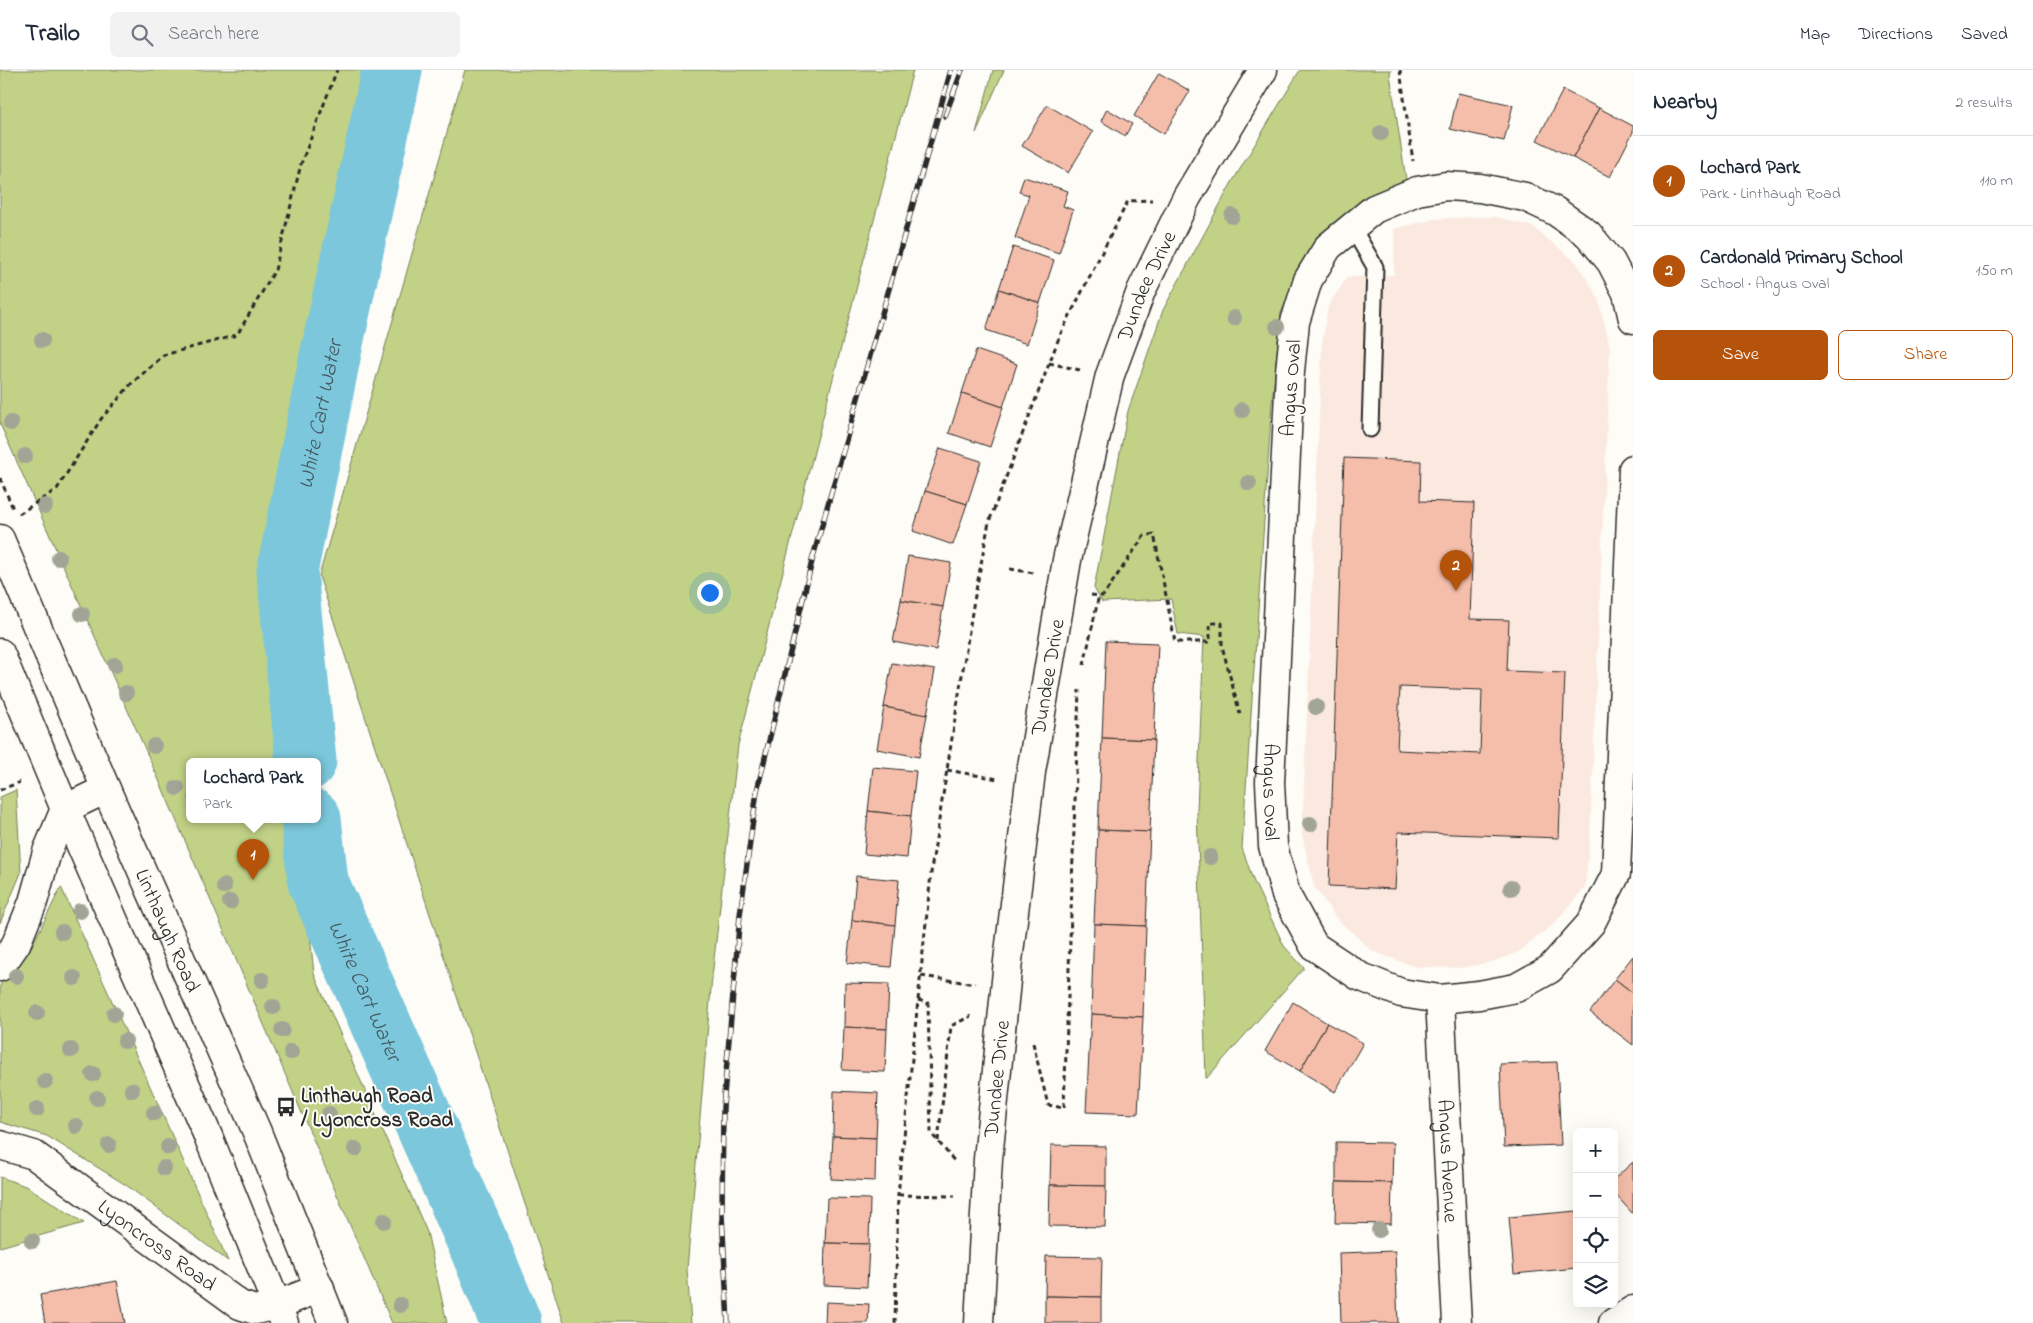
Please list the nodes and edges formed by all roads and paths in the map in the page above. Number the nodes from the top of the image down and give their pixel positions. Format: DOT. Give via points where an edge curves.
graph roads {
  1 [pos="337,70"];
  2 [pos="1262,70"];
  3 [pos="1400,70"];
  4 [pos="1417,191"];
  5 [pos="1187,197"];
  6 [pos="1352,227"];
  7 [pos="1633,319"];
  8 [pos="1049,363"];
  9 [pos="1069,368"];
  10 [pos="1370,429"];
  11 [pos="1633,469"];
  12 [pos="0,478"];
  13 [pos="0,540"];
  14 [pos="1061,592"];
  15 [pos="1099,595"];
  16 [pos="1631,599"];
  17 [pos="1222,646"];
  18 [pos="0,653"];
  19 [pos="1083,667"];
  20 [pos="1079,685"];
  21 [pos="947,770"];
  22 [pos="978,776"];
  23 [pos="20,782"];
  24 [pos="0,790"];
  25 [pos="106,790"];
  26 [pos="65,809"];
  27 [pos="0,967"];
  28 [pos="921,976"];
  29 [pos="953,982"];
  30 [pos="1440,999"];
  31 [pos="918,1000"];
  32 [pos="1004,1006"];
  33 [pos="938,1142"];
  34 [pos="0,1145"];
  35 [pos="987,1177"];
  36 [pos="898,1195"];
  37 [pos="923,1195"];
  38 [pos="320,1288"];
  39 [pos="1633,1310"];
  40 [pos="280,1314"];
  41 [pos="333,1323"];
  42 [pos="895,1323"];
  43 [pos="979,1323"];
  44 [pos="1457,1323"];
  45 [pos="1613,1323"];
  1 -- 12 [label="path" via="301,164 275,270 237,335 164,355 132,382 101,419 57,489 16,516"];
  2 -- 5 [label="street, Dundee Drive"];
  3 -- 4 [label="path"];
  4 -- 6 [label="street, Angus Oval" via="1374,209"];
  4 -- 7 [label="street, Angus Oval" via="1446,186 1480,188 1525,197 1555,211 1588,234 1611,262 1627,293"];
  5 -- 8 [label="path" via="1128,201"];
  5 -- 14 [label="street, Dundee Drive" via="1140,290 1110,376"];
  6 -- 10 [label="lane" via="1375,267"];
  6 -- 30 [label="street, Angus Oval" via="1328,247 1308,280 1295,322 1270,774 1273,846 1286,896 1314,946 1359,976 1401,992"];
  8 -- 9 [label="path"];
  8 -- 21 [label="path" via="989,522 972,606"];
  11 -- 16 [label="street, Angus Oval"];
  13 -- 25 [label="street, Linthaugh Road"];
  14 -- 15 [label="path"];
  14 -- 32 [label="street, Dundee Drive" via="1031,772"];
  15 -- 17 [label="path" via="1103,596 1144,536 1154,534 1175,642 1210,642 1210,623 1222,623"];
  15 -- 19 [label="path"];
  16 -- 30 [label="street, Angus Oval" via="1616,874 1591,923 1550,969 1516,988"];
  18 -- 26 [label="street"];
  20 -- 32 [label="path" via="1064,1108 1048,1105 1033,1042"];
  21 -- 22 [label="path"];
  21 -- 28 [label="path" via="932,864"];
  23 -- 24 [label="path"];
  25 -- 26 [label="street"];
  25 -- 38 [label="street, Linthaugh Road" via="257,1132"];
  26 -- 27 [label="street" via="16,944"];
  26 -- 40 [label="street" via="208,1136"];
  28 -- 29 [label="path"];
  28 -- 31 [label="path"];
  30 -- 44 [label="street, Angus Avenue"];
  31 -- 33 [label="path" via="928,1003 931,1133"];
  31 -- 36 [label="path"];
  32 -- 33 [label="path" via="951,1026"];
  32 -- 35 [label="street, Dundee Drive"];
  33 -- 35 [label="path" via="966,1174"];
  34 -- 40 [label="street, Lyoncross Road" via="34,1155 240,1305"];
  35 -- 43 [label="street, Dundee Drive"];
  36 -- 37 [label="path"];
  36 -- 42 [label="path"];
  38 -- 40 [label="street, Lyoncross Road"];
  38 -- 41 [label="street, Linthaugh Road"];
  39 -- 45 [label="street"];
}
